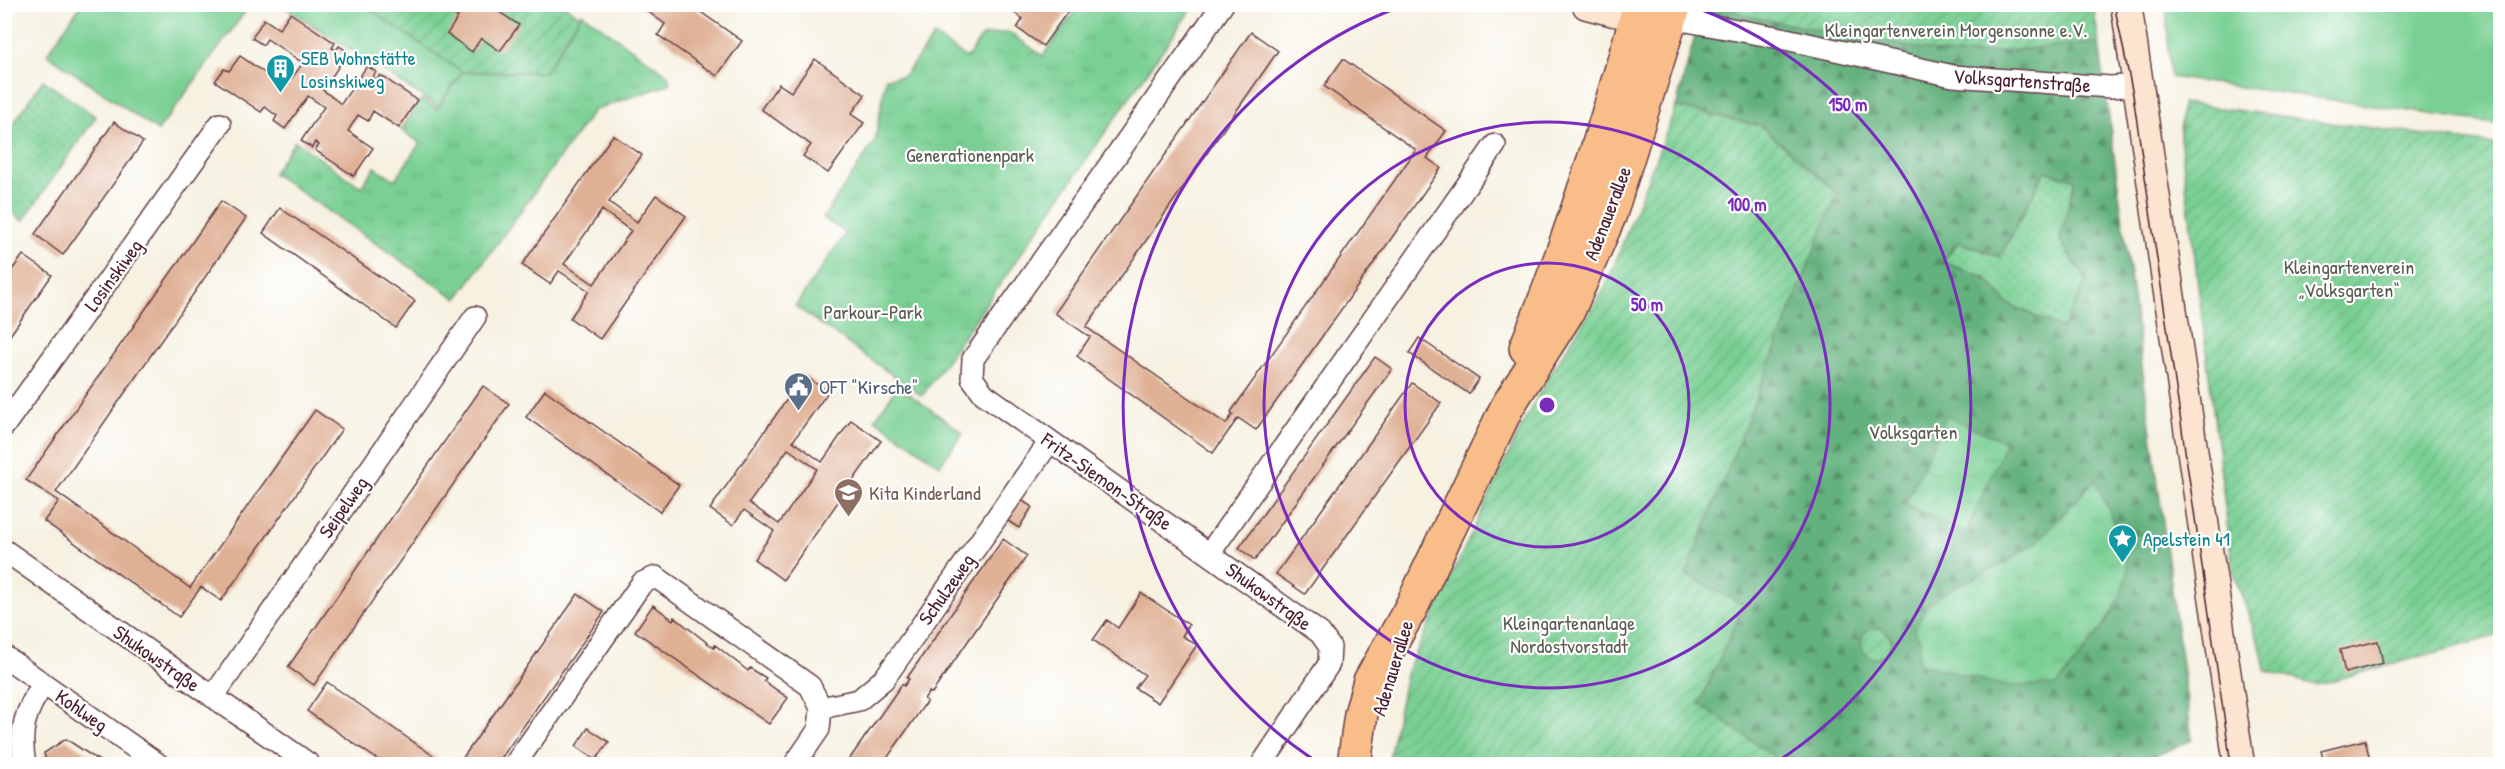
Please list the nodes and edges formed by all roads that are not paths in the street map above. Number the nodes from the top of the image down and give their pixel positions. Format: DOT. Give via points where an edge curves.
graph roads {
  1 [pos="1223,4"];
  2 [pos="1587,4"];
  3 [pos="2126,7"];
  4 [pos="1638,9"];
  5 [pos="1672,11"];
  6 [pos="2139,85"];
  7 [pos="220,124"];
  8 [pos="1495,145"];
  9 [pos="475,317"];
  10 [pos="1507,407"];
  11 [pos="4,426"];
  12 [pos="1050,441"];
  13 [pos="4,550"];
  14 [pos="1209,554"];
  15 [pos="1411,608"];
  16 [pos="4,657"];
  17 [pos="44,684"];
  18 [pos="213,697"];
  19 [pos="821,708"];
  20 [pos="25,765"];
  21 [pos="159,765"];
  22 [pos="309,765"];
  23 [pos="515,765"];
  24 [pos="795,765"];
  25 [pos="1262,765"];
  26 [pos="1354,765"];
  27 [pos="1371,765"];
  28 [pos="2239,765"];
  1 -- 12 [label="street, Fritz-Siemon-Straße" via="973,359 972,378 984,394"];
  2 -- 4 [label="main road, Volksgartenstraße"];
  3 -- 6 [label="main road"];
  4 -- 5 [label="main road, Volksgartenstraße"];
  4 -- 10 [label="main road, Adenauerallee" via="1560,264 1520,362"];
  5 -- 6 [label="street, Volksgartenstraße" via="1953,76 2110,87"];
  5 -- 10 [label="main road, Adenauerallee" via="1610,214 1568,310"];
  6 -- 28 [label="main road"];
  7 -- 11 [label="street, Losinskiweg"];
  8 -- 14 [label="street"];
  9 -- 18 [label="street, Seipelweg"];
  10 -- 15 [label="main road, Adenauerallee"];
  12 -- 14 [label="street, Fritz-Siemon-Straße"];
  12 -- 19 [label="street, Schulzeweg" via="884,679 859,700"];
  13 -- 18 [label="street, Shukowstraße"];
  14 -- 25 [label="street, Shukowstraße" via="1320,633 1330,647 1329,664"];
  15 -- 26 [label="main road, Adenauerallee" via="1370,681"];
  15 -- 27 [label="main road, Adenauerallee" via="1384,681"];
  16 -- 17 [label="street, Kohlweg"];
  17 -- 20 [label="street" via="22,722"];
  17 -- 21 [label="street, Kohlweg"];
  18 -- 22 [label="street, Shukowstraße"];
  19 -- 23 [label="street" via="810,686 656,578 642,582"];
  19 -- 24 [label="street" via="819,729"];
}
